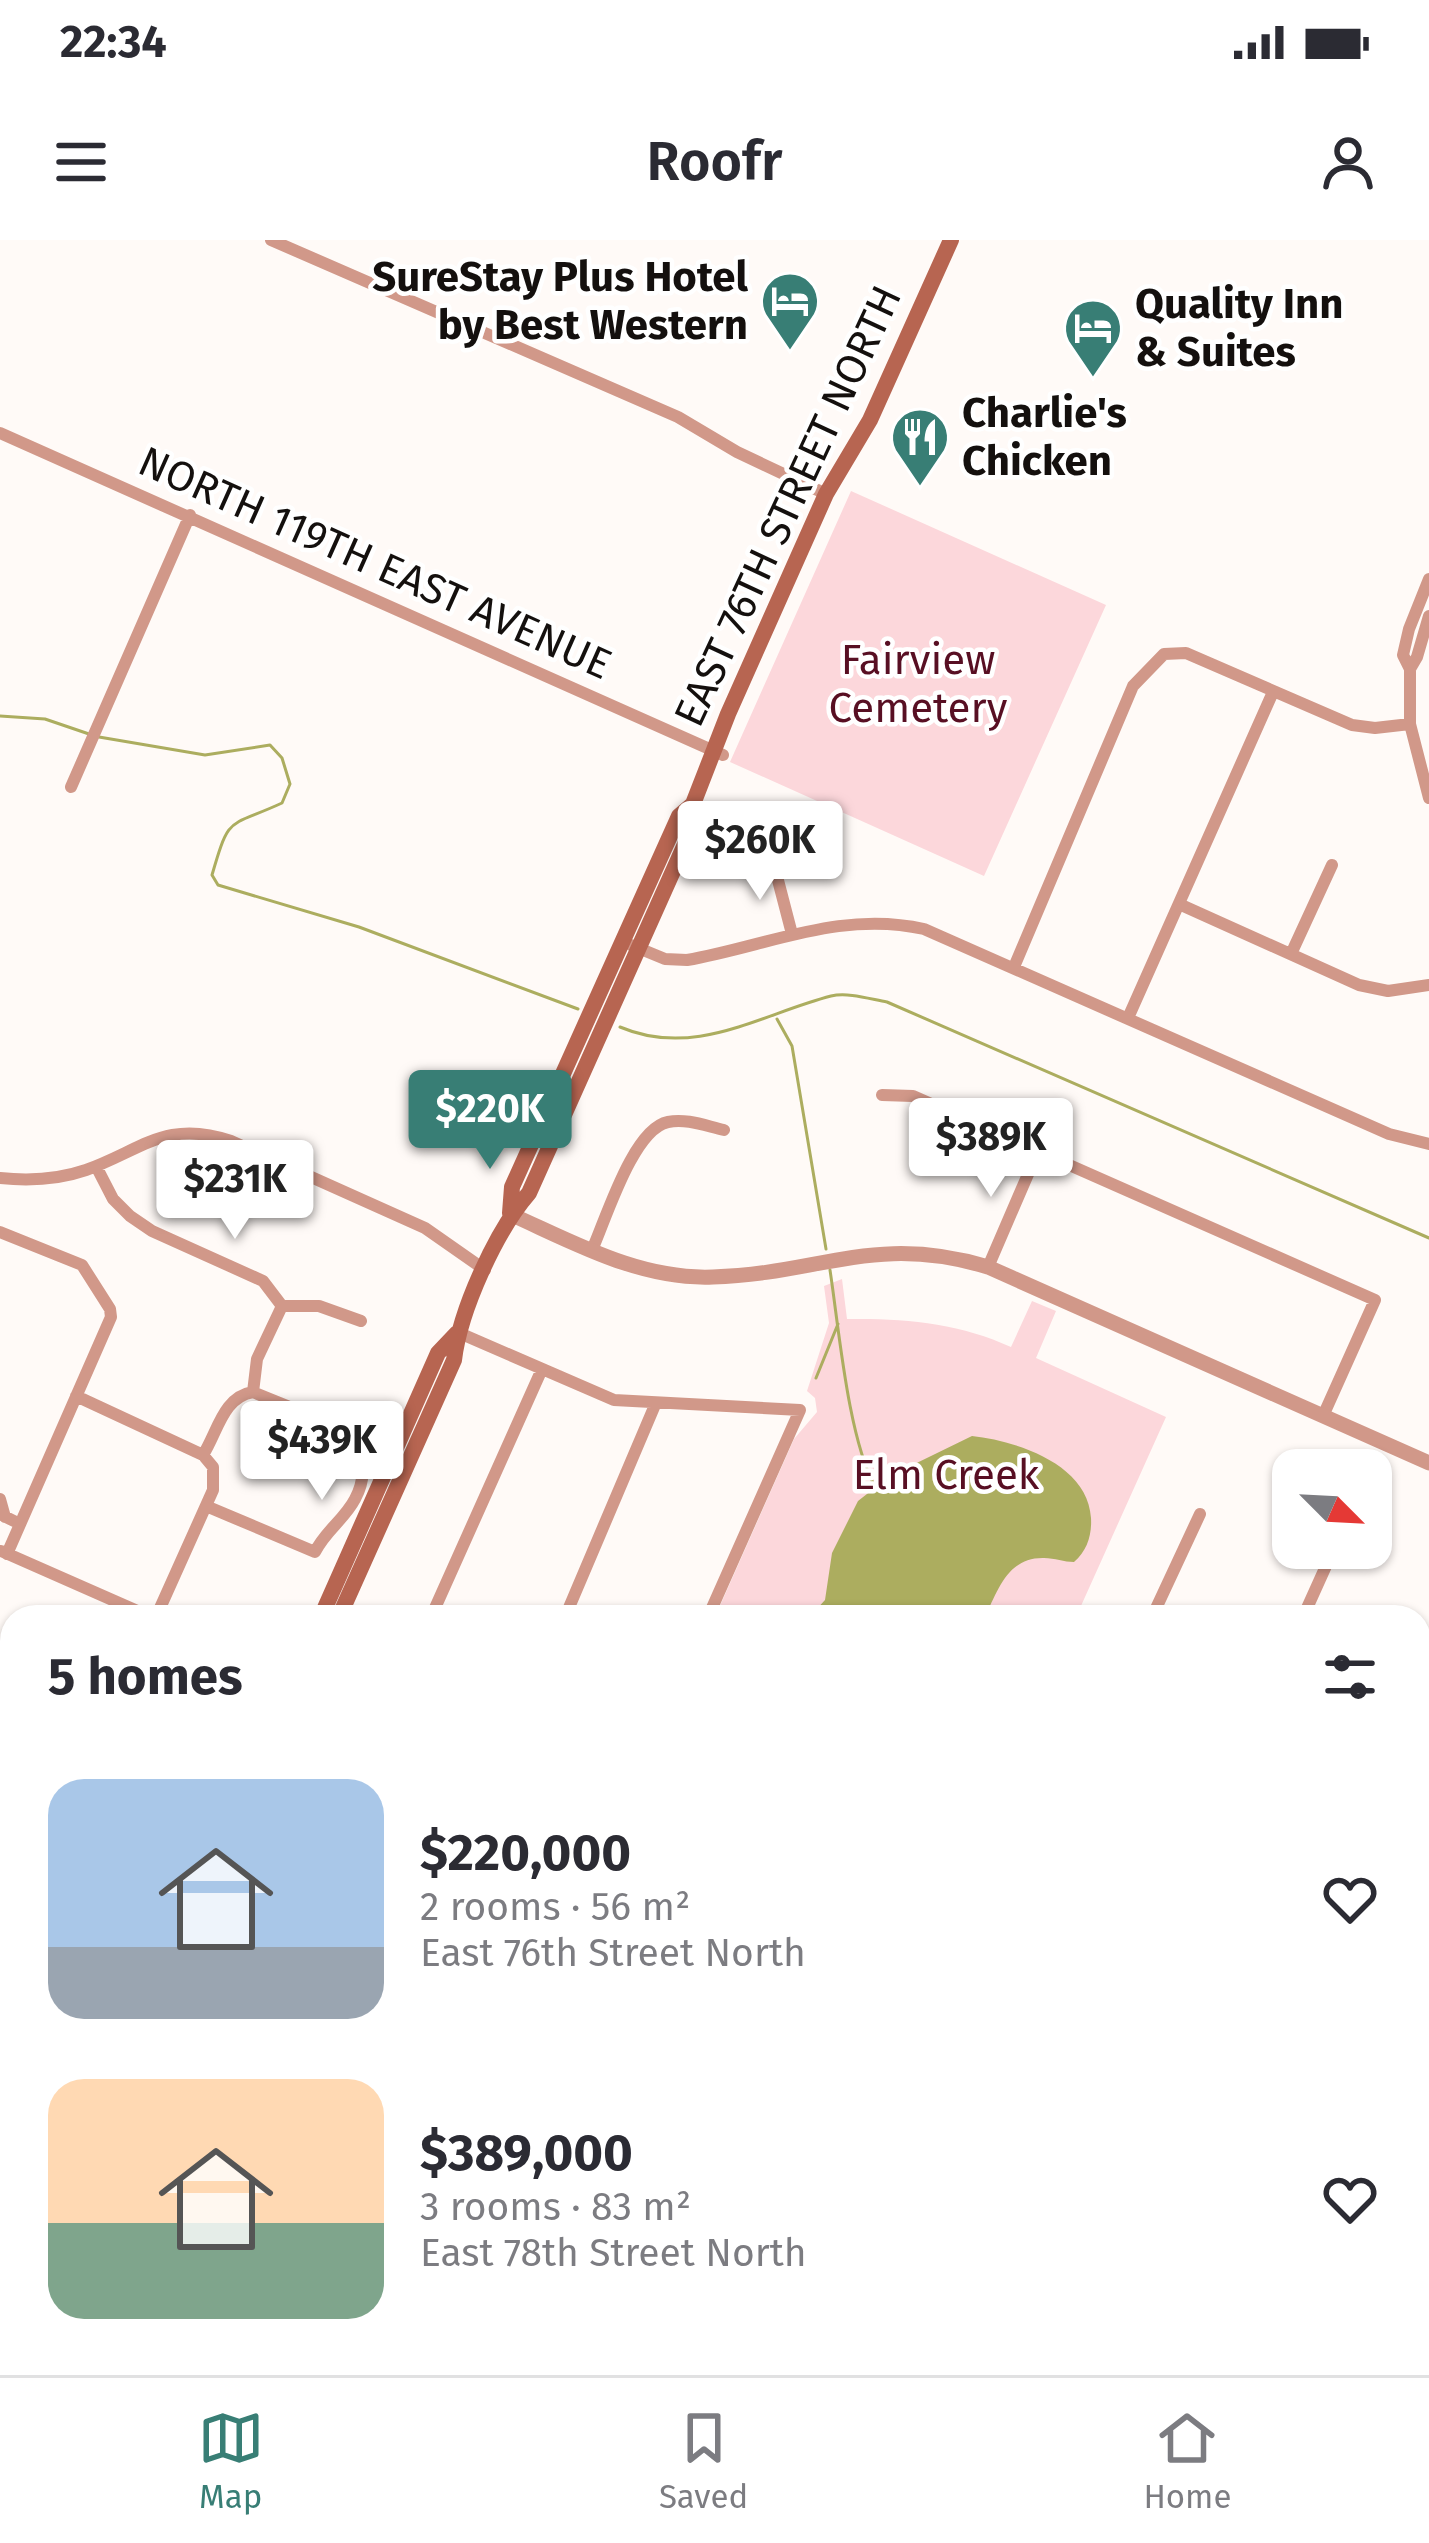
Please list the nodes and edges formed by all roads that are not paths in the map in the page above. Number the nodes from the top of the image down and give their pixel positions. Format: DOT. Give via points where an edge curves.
graph roads {
  1 [pos="271,240"];
  2 [pos="951,240"];
  3 [pos="0,433"];
  4 [pos="826,494"];
  5 [pos="190,515"];
  6 [pos="1429,579"];
  7 [pos="1429,616"];
  8 [pos="1410,669"];
  9 [pos="1273,692"];
  10 [pos="1410,724"];
  11 [pos="718,753"];
  12 [pos="70,787"];
  13 [pos="1429,798"];
  14 [pos="773,861"];
  15 [pos="1332,865"];
  16 [pos="1179,904"];
  17 [pos="792,934"];
  18 [pos="630,945"];
  19 [pos="1292,954"];
  20 [pos="1014,967"];
  21 [pos="1429,985"];
  22 [pos="1128,1018"];
  23 [pos="882,1096"];
  24 [pos="724,1130"];
  25 [pos="1429,1144"];
  26 [pos="1038,1151"];
  27 [pos="96,1166"];
  28 [pos="0,1178"];
  29 [pos="510,1214"];
  30 [pos="0,1232"];
  31 [pos="592,1250"];
  32 [pos="988,1267"];
  33 [pos="485,1270"];
  34 [pos="282,1306"];
  35 [pos="361,1321"];
  36 [pos="457,1332"];
  37 [pos="542,1370"];
  38 [pos="254,1393"];
  39 [pos="76,1396"];
  40 [pos="655,1405"];
  41 [pos="1323,1416"];
  42 [pos="203,1454"];
  43 [pos="1429,1463"];
  44 [pos="0,1499"];
  45 [pos="206,1506"];
  46 [pos="1200,1514"];
  47 [pos="2,1515"];
  48 [pos="20,1524"];
  49 [pos="3,1552"];
  50 [pos="1325,1569"];
  51 [pos="125,1605"];
  52 [pos="159,1605"];
  53 [pos="326,1605"];
  54 [pos="344,1605"];
  55 [pos="435,1605"];
  56 [pos="570,1605"];
  57 [pos="713,1605"];
  58 [pos="1159,1605"];
  59 [pos="1308,1605"];
  1 -- 4 [label="street" via="677,418"];
  2 -- 4 [label="main road, EAST 76TH STREET NORTH"];
  3 -- 5 [label="street, NORTH 119TH EAST AVENUE"];
  4 -- 11 [label="main road, EAST 76TH STREET NORTH"];
  5 -- 11 [label="street, NORTH 119TH EAST AVENUE"];
  5 -- 12 [label="street"];
  6 -- 8 [label="street" via="1408,628 1403,655"];
  7 -- 8 [label="street"];
  8 -- 10 [label="street"];
  9 -- 10 [label="street" via="1352,725"];
  9 -- 16 [label="street"];
  9 -- 20 [label="street" via="1186,653 1164,654 1133,686"];
  10 -- 13 [label="street"];
  11 -- 18 [label="main road, EAST 76TH STREET NORTH" via="679,816"];
  14 -- 17 [label="street"];
  15 -- 19 [label="street"];
  16 -- 19 [label="street"];
  16 -- 22 [label="street"];
  17 -- 18 [label="street" via="687,960"];
  17 -- 20 [label="street" via="853,922 908,925"];
  18 -- 29 [label="main road, EAST 76TH STREET NORTH" via="529,1193"];
  19 -- 21 [label="street" via="1375,989"];
  20 -- 22 [label="street"];
  22 -- 25 [label="street"];
  23 -- 26 [label="street" via="913,1096"];
  24 -- 31 [label="street" via="682,1120 655,1127 637,1148"];
  26 -- 32 [label="street"];
  26 -- 41 [label="street" via="1375,1300"];
  27 -- 28 [label="street" via="45,1180"];
  27 -- 33 [label="street" via="165,1135 218,1137 425,1228"];
  27 -- 34 [label="street" via="130,1216 263,1280"];
  29 -- 31 [label="street"];
  29 -- 33 [label="main road, EAST 76TH STREET NORTH"];
  30 -- 39 [label="street" via="82,1265 110,1309"];
  31 -- 32 [label="street" via="656,1273 712,1277 876,1252 936,1253"];
  32 -- 41 [label="street"];
  33 -- 36 [label="main road, EAST 76TH STREET NORTH"];
  34 -- 35 [label="street" via="319,1306"];
  34 -- 38 [label="street" via="257,1359"];
  36 -- 37 [label="street"];
  36 -- 53 [label="main road, EAST 76TH STREET NORTH" via="438,1353"];
  36 -- 54 [label="main road, EAST 76TH STREET NORTH" via="454,1360"];
  37 -- 40 [label="street" via="614,1400"];
  37 -- 55 [label="street"];
  38 -- 42 [label="street" via="230,1402"];
  38 -- 45 [label="street" via="338,1430 358,1450 361,1486 315,1552"];
  39 -- 42 [label="street"];
  39 -- 48 [label="street"];
  40 -- 56 [label="street"];
  40 -- 57 [label="street" via="800,1410"];
  41 -- 43 [label="street"];
  42 -- 45 [label="street" via="214,1480"];
  44 -- 47 [label="street"];
  45 -- 52 [label="street"];
  46 -- 58 [label="street"];
  47 -- 48 [label="street"];
  48 -- 49 [label="street"];
  49 -- 51 [label="street"];
  50 -- 59 [label="street"];
}
